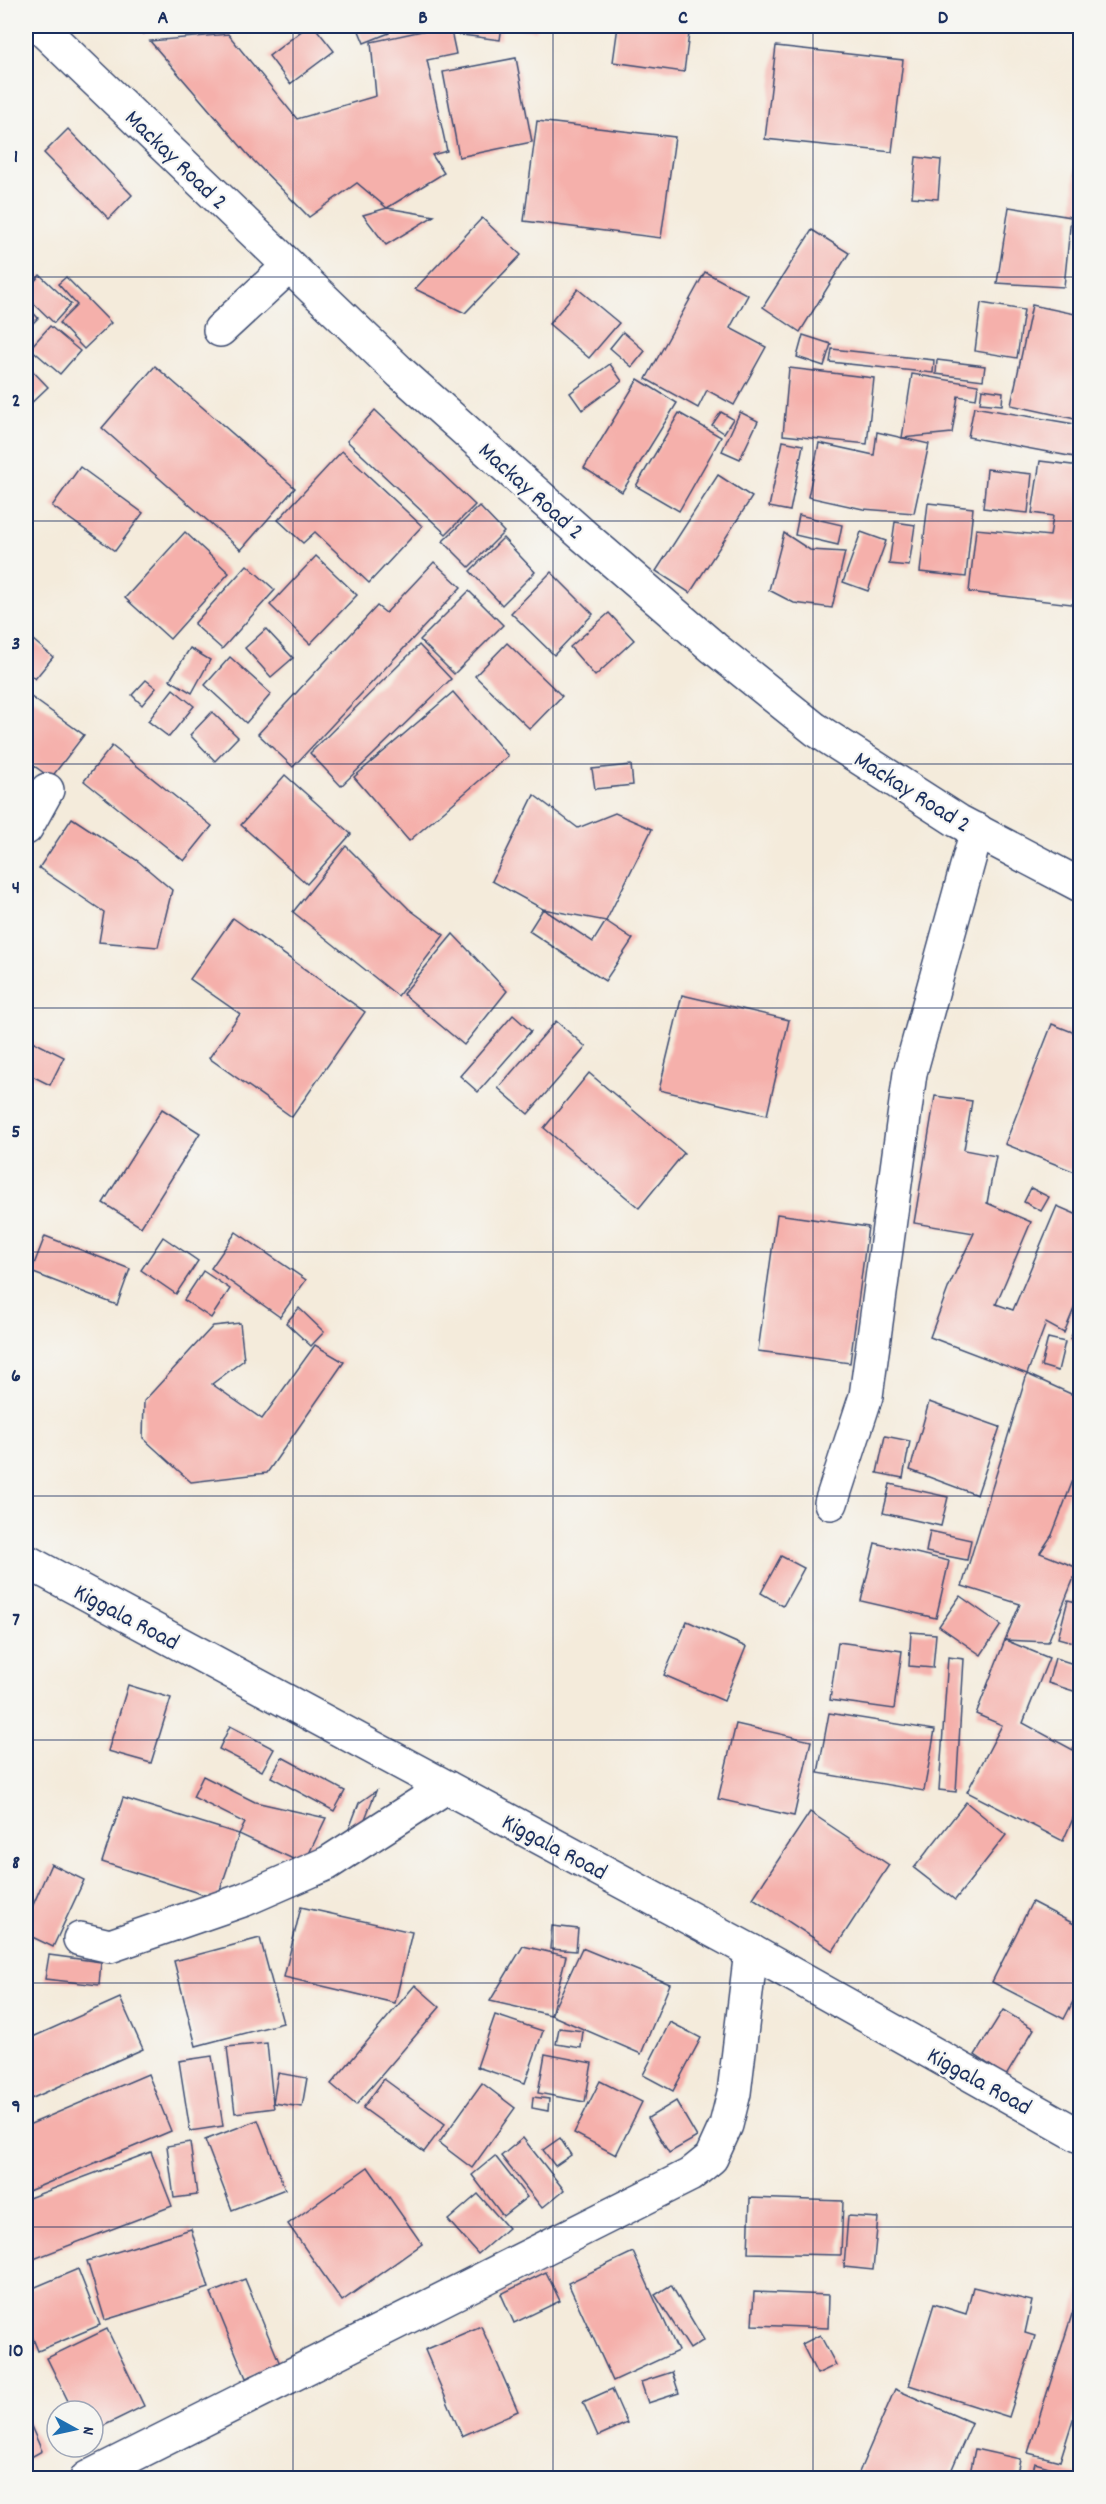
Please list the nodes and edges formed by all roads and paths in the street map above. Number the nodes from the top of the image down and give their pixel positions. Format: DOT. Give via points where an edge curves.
graph roads {
  1 [pos="39,26"];
  2 [pos="289,266"];
  3 [pos="219,330"];
  4 [pos="47,790"];
  5 [pos="26,828"];
  6 [pos="977,830"];
  7 [pos="1080,885"];
  8 [pos="831,1503"];
  9 [pos="26,1561"];
  10 [pos="446,1787"];
  11 [pos="80,1939"];
  12 [pos="751,1951"];
  13 [pos="1080,2136"];
  14 [pos="87,2478"];
  1 -- 2 [label="street, Mackay Road 2"];
  2 -- 3 [label="street"];
  2 -- 6 [label="street, Mackay Road 2" via="401,373 714,648 815,729"];
  4 -- 5 [label="street"];
  6 -- 7 [label="street, Mackay Road 2"];
  6 -- 8 [label="street" via="910,1073 866,1396"];
  9 -- 10 [label="street, Kiggala Road"];
  10 -- 11 [label="street" via="328,1863 243,1900 110,1946"];
  10 -- 12 [label="street, Kiggala Road"];
  12 -- 13 [label="street, Kiggala Road"];
  12 -- 14 [label="street" via="734,2093 726,2125 711,2158 690,2175"];
}
